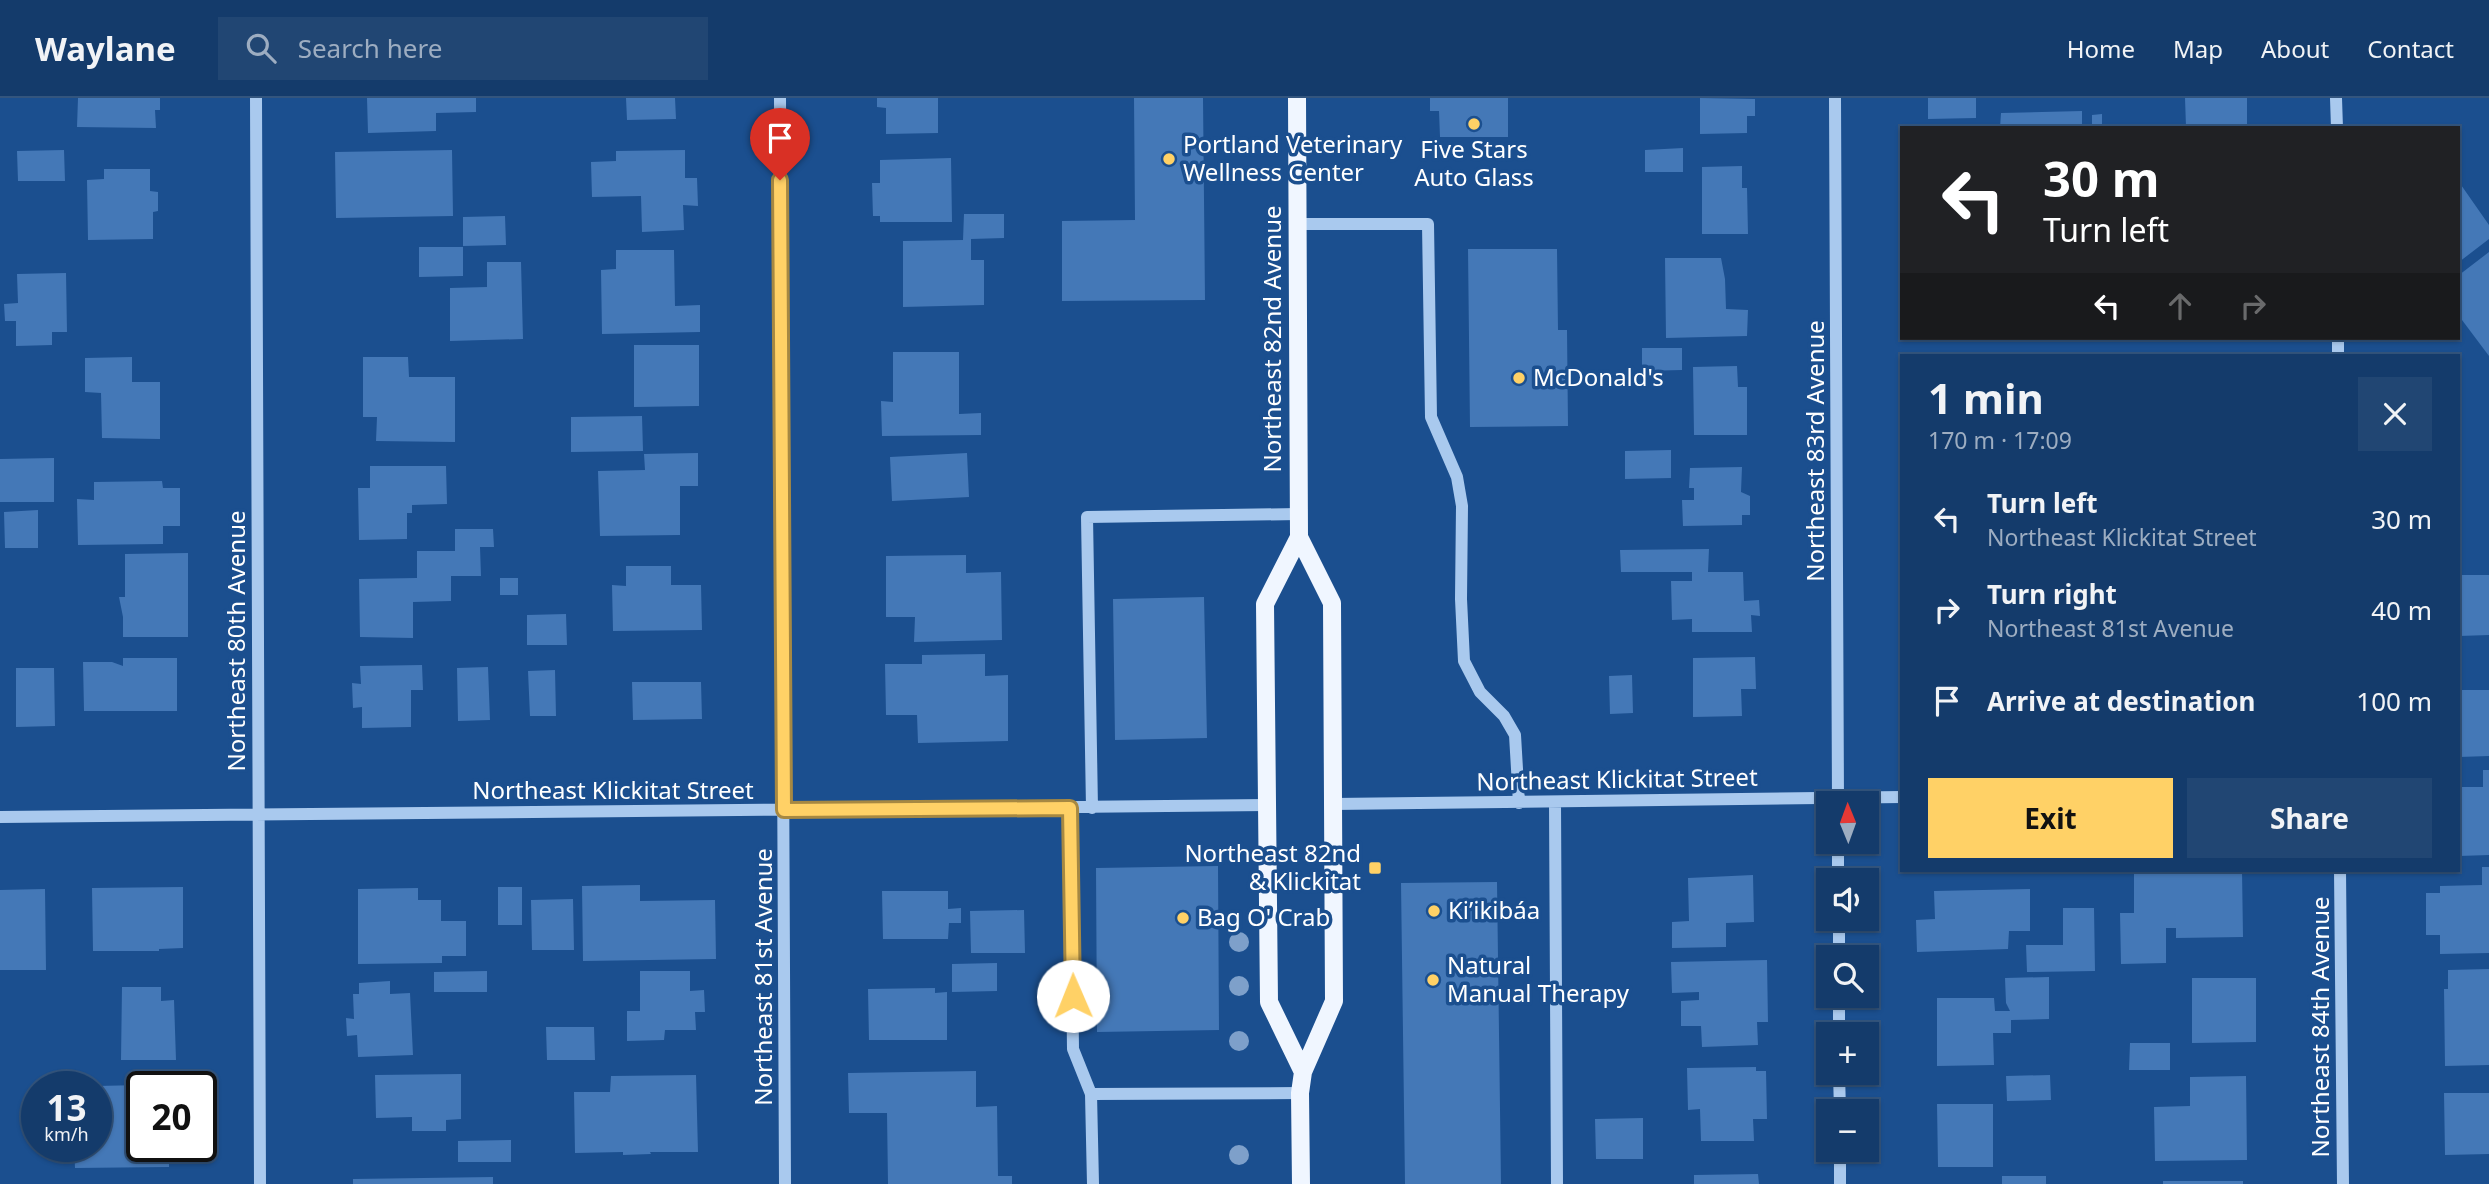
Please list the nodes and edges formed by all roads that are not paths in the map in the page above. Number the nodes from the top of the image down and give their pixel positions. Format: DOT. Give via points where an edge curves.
graph roads {
  1 [pos="257,98"];
  2 [pos="780,98"];
  3 [pos="1297,98"];
  4 [pos="1835,98"];
  5 [pos="2336,98"];
  6 [pos="2337,126"];
  7 [pos="1297,224"];
  8 [pos="1298,514"];
  9 [pos="1299,537"];
  10 [pos="1838,791"];
  11 [pos="1900,797"];
  12 [pos="1880,798"];
  13 [pos="1816,800"];
  14 [pos="1555,802"];
  15 [pos="1519,803"];
  16 [pos="1333,804"];
  17 [pos="1268,806"];
  18 [pos="1070,808"];
  19 [pos="1092,808"];
  20 [pos="784,810"];
  21 [pos="258,815"];
  22 [pos="0,817"];
  23 [pos="2340,872"];
  24 [pos="1303,1072"];
  25 [pos="1300,1093"];
  26 [pos="1091,1094"];
  27 [pos="1840,1162"];
  28 [pos="260,1184"];
  29 [pos="785,1184"];
  30 [pos="1093,1184"];
  31 [pos="1301,1184"];
  32 [pos="1557,1184"];
  33 [pos="1840,1184"];
  34 [pos="2343,1184"];
  1 -- 21 [label="street, Northeast 80th Avenue"];
  2 -- 20 [label="street, Northeast 81st Avenue"];
  3 -- 7 [label="main road, Northeast 82nd Avenue"];
  4 -- 10 [label="street, Northeast 83rd Avenue"];
  5 -- 6 [label="street"];
  7 -- 8 [label="main road, Northeast 82nd Avenue"];
  7 -- 15 [label="street" via="1428,225 1431,417 1457,477 1462,506 1464,661 1480,692 1515,735"];
  8 -- 9 [label="main road, Northeast 82nd Avenue"];
  8 -- 19 [label="street" via="1087,517"];
  9 -- 16 [label="main road, Northeast 82nd Avenue" via="1332,603"];
  9 -- 17 [label="main road, Northeast 82nd Avenue" via="1265,604"];
  11 -- 12 [label="street, Northeast Klickitat Street"];
  13 -- 14 [label="street, Northeast Klickitat Street"];
  14 -- 15 [label="street, Northeast Klickitat Street"];
  14 -- 32 [label="street"];
  15 -- 16 [label="street, Northeast Klickitat Street"];
  16 -- 24 [label="main road, Northeast 82nd Avenue" via="1334,1002"];
  17 -- 19 [label="street, Northeast Klickitat Street"];
  17 -- 24 [label="main road, Northeast 82nd Avenue" via="1269,1002"];
  18 -- 19 [label="street, Northeast Klickitat Street"];
  18 -- 20 [label="street, Northeast Klickitat Street"];
  18 -- 26 [label="street" via="1073,1049"];
  20 -- 21 [label="street, Northeast Klickitat Street"];
  20 -- 29 [label="street, Northeast 81st Avenue"];
  21 -- 22 [label="street, Northeast Klickitat Street"];
  21 -- 28 [label="street, Northeast 80th Avenue"];
  23 -- 34 [label="street, Northeast 84th Avenue"];
  24 -- 25 [label="main road, Northeast 82nd Avenue"];
  25 -- 26 [label="street"];
  25 -- 31 [label="main road, Northeast 82nd Avenue"];
  26 -- 30 [label="street"];
  27 -- 33 [label="street"];
}
